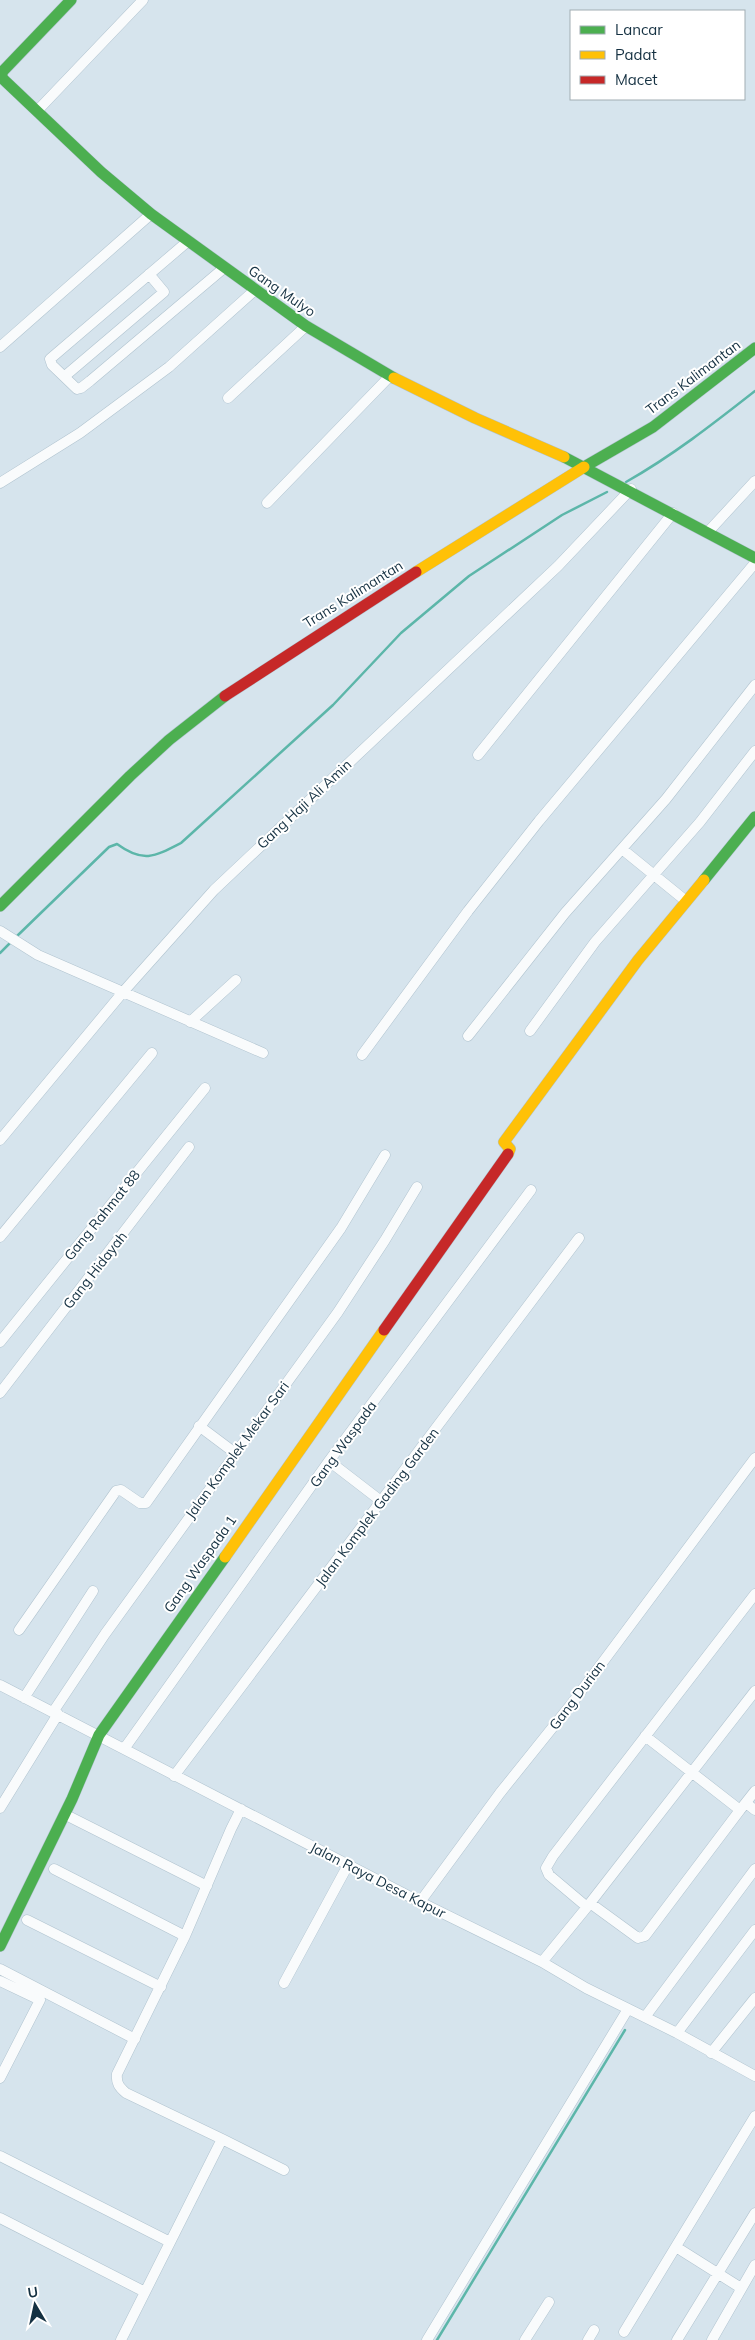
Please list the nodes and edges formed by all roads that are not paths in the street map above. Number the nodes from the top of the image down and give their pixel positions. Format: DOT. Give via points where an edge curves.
graph roads {
  1 [pos="71,0"];
  2 [pos="143,0"];
  3 [pos="37,111"];
  4 [pos="152,214"];
  5 [pos="187,242"];
  6 [pos="224,268"];
  7 [pos="149,274"];
  8 [pos="255,290"];
  9 [pos="306,326"];
  10 [pos="0,347"];
  11 [pos="755,348"];
  12 [pos="65,376"];
  13 [pos="390,376"];
  14 [pos="228,398"];
  15 [pos="586,467"];
  16 [pos="755,481"];
  17 [pos="0,483"];
  18 [pos="629,488"];
  19 [pos="267,503"];
  20 [pos="673,513"];
  21 [pos="708,532"];
  22 [pos="755,558"];
  23 [pos="755,563"];
  24 [pos="755,685"];
  25 [pos="755,751"];
  26 [pos="478,755"];
  27 [pos="755,817"];
  28 [pos="622,849"];
  29 [pos="654,875"];
  30 [pos="5,894"];
  31 [pos="686,901"];
  32 [pos="0,906"];
  33 [pos="0,931"];
  34 [pos="236,980"];
  35 [pos="123,992"];
  36 [pos="190,1022"];
  37 [pos="530,1031"];
  38 [pos="468,1036"];
  39 [pos="152,1053"];
  40 [pos="263,1054"];
  41 [pos="362,1055"];
  42 [pos="205,1088"];
  43 [pos="0,1140"];
  44 [pos="189,1147"];
  45 [pos="385,1155"];
  46 [pos="417,1187"];
  47 [pos="531,1190"];
  48 [pos="0,1237"];
  49 [pos="579,1238"];
  50 [pos="0,1342"];
  51 [pos="0,1393"];
  52 [pos="200,1426"];
  53 [pos="235,1452"];
  54 [pos="755,1458"];
  55 [pos="329,1461"];
  56 [pos="381,1501"];
  57 [pos="93,1590"];
  58 [pos="755,1594"];
  59 [pos="751,1607"];
  60 [pos="19,1630"];
  61 [pos="0,1685"];
  62 [pos="755,1692"];
  63 [pos="24,1698"];
  64 [pos="56,1713"];
  65 [pos="99,1735"];
  66 [pos="645,1736"];
  67 [pos="124,1749"];
  68 [pos="691,1773"];
  69 [pos="174,1776"];
  70 [pos="755,1790"];
  71 [pos="743,1806"];
  72 [pos="0,1808"];
  73 [pos="241,1809"];
  74 [pos="755,1810"];
  75 [pos="70,1817"];
  76 [pos="348,1865"];
  77 [pos="54,1869"];
  78 [pos="755,1869"];
  79 [pos="207,1886"];
  80 [pos="420,1902"];
  81 [pos="589,1905"];
  82 [pos="27,1920"];
  83 [pos="755,1930"];
  84 [pos="185,1936"];
  85 [pos="0,1946"];
  86 [pos="542,1962"];
  87 [pos="0,1969"];
  88 [pos="0,1982"];
  89 [pos="284,1983"];
  90 [pos="161,1987"];
  91 [pos="755,1998"];
  92 [pos="628,2009"];
  93 [pos="645,2017"];
  94 [pos="677,2033"];
  95 [pos="135,2039"];
  96 [pos="711,2053"];
  97 [pos="755,2076"];
  98 [pos="0,2078"];
  99 [pos="755,2116"];
  100 [pos="222,2139"];
  101 [pos="0,2156"];
  102 [pos="284,2170"];
  103 [pos="755,2213"];
  104 [pos="0,2218"];
  105 [pos="170,2242"];
  106 [pos="676,2247"];
  107 [pos="755,2265"];
  108 [pos="717,2274"];
  109 [pos="741,2288"];
  110 [pos="145,2292"];
  111 [pos="549,2302"];
  112 [pos="594,2330"];
  113 [pos="624,2332"];
  114 [pos="121,2340"];
  115 [pos="427,2340"];
  116 [pos="525,2340"];
  117 [pos="588,2340"];
  118 [pos="677,2340"];
  119 [pos="712,2340"];
  1 -- 3 [label="main road, Gang Mulyo" via="2,72 2,78"];
  2 -- 3 [label="street"];
  3 -- 4 [label="main road, Gang Mulyo" via="101,172"];
  4 -- 5 [label="main road, Gang Mulyo"];
  4 -- 10 [label="street"];
  5 -- 6 [label="main road, Gang Mulyo"];
  5 -- 7 [label="street"];
  6 -- 8 [label="main road, Gang Mulyo"];
  6 -- 12 [label="street" via="81,388"];
  7 -- 12 [label="street" via="164,292"];
  7 -- 12 [label="street" via="50,359 50,363"];
  8 -- 9 [label="main road, Gang Mulyo"];
  8 -- 17 [label="street" via="170,368 80,433"];
  9 -- 13 [label="main road, Gang Mulyo"];
  9 -- 14 [label="street"];
  11 -- 15 [label="main road, Trans Kalimantan" via="652,427"];
  13 -- 15 [label="main road, Gang Mulyo"];
  13 -- 19 [label="street"];
  15 -- 18 [label="main road, Gang Mulyo"];
  15 -- 30 [label="main road, Trans Kalimantan" via="544,490 241,684 169,740"];
  16 -- 21 [label="street"];
  18 -- 20 [label="main road, Gang Mulyo"];
  18 -- 35 [label="street, Gang Haji Ali Amin" via="558,566 214,890"];
  20 -- 21 [label="main road, Gang Mulyo"];
  20 -- 26 [label="street"];
  21 -- 22 [label="main road, Gang Mulyo"];
  23 -- 41 [label="street" via="527,836"];
  24 -- 28 [label="street" via="666,799"];
  25 -- 29 [label="street"];
  27 -- 31 [label="main road"];
  28 -- 29 [label="street"];
  28 -- 38 [label="street" via="565,913"];
  29 -- 31 [label="street"];
  29 -- 37 [label="street" via="595,942"];
  30 -- 32 [label="main road, Trans Kalimantan"];
  31 -- 65 [label="main road, Gang Waspada 1" via="638,960 504,1142 510,1149 508,1154"];
  33 -- 35 [label="street" via="38,955"];
  34 -- 36 [label="street"];
  35 -- 36 [label="street"];
  35 -- 43 [label="street, Gang Haji Ali Amin"];
  36 -- 40 [label="street"];
  39 -- 48 [label="street"];
  42 -- 50 [label="street, Gang Rahmat 88"];
  44 -- 51 [label="street, Gang Hidayah"];
  45 -- 52 [label="street" via="341,1228"];
  46 -- 53 [label="street, Jalan Komplek Mekar Sari" via="338,1312"];
  47 -- 55 [label="street, Gang Waspada"];
  49 -- 56 [label="street, Jalan Komplek Gading Garden"];
  52 -- 53 [label="street"];
  52 -- 60 [label="street" via="146,1503 140,1503 121,1490 116,1491"];
  53 -- 64 [label="street, Jalan Komplek Mekar Sari" via="105,1634"];
  54 -- 80 [label="street, Gang Durian"];
  55 -- 56 [label="street"];
  55 -- 67 [label="street, Gang Waspada"];
  56 -- 69 [label="street, Jalan Komplek Gading Garden"];
  57 -- 63 [label="street"];
  58 -- 59 [label="street"];
  59 -- 66 [label="street"];
  61 -- 63 [label="street, Jalan Raya Desa Kapur"];
  62 -- 68 [label="street"];
  63 -- 64 [label="street, Jalan Raya Desa Kapur"];
  64 -- 65 [label="street, Jalan Raya Desa Kapur"];
  64 -- 72 [label="street, Jalan Komplek Mekar Sari"];
  65 -- 67 [label="street, Jalan Raya Desa Kapur"];
  65 -- 85 [label="main road, Gang Waspada 1" via="72,1799"];
  66 -- 68 [label="street"];
  66 -- 81 [label="street" via="546,1868 549,1875"];
  67 -- 69 [label="street, Jalan Raya Desa Kapur"];
  68 -- 71 [label="street"];
  68 -- 81 [label="street"];
  69 -- 73 [label="street, Jalan Raya Desa Kapur"];
  70 -- 71 [label="street"];
  71 -- 74 [label="street"];
  71 -- 81 [label="street" via="645,1936 638,1938"];
  73 -- 76 [label="street, Jalan Raya Desa Kapur"];
  73 -- 79 [label="street"];
  75 -- 79 [label="street"];
  76 -- 80 [label="street, Jalan Raya Desa Kapur"];
  76 -- 89 [label="street"];
  77 -- 84 [label="street"];
  78 -- 93 [label="street"];
  79 -- 84 [label="street"];
  80 -- 86 [label="street, Jalan Raya Desa Kapur"];
  81 -- 86 [label="street"];
  82 -- 90 [label="street"];
  83 -- 94 [label="street"];
  84 -- 90 [label="street"];
  86 -- 92 [label="street, Jalan Raya Desa Kapur"];
  87 -- 95 [label="street"];
  88 -- 98 [label="street" via="40,2000"];
  90 -- 95 [label="street"];
  91 -- 96 [label="street"];
  92 -- 93 [label="street, Jalan Raya Desa Kapur"];
  92 -- 115 [label="street"];
  93 -- 94 [label="street, Jalan Raya Desa Kapur"];
  94 -- 96 [label="street, Jalan Raya Desa Kapur"];
  95 -- 100 [label="street" via="117,2074 120,2088"];
  96 -- 97 [label="street, Jalan Raya Desa Kapur"];
  99 -- 106 [label="street"];
  100 -- 102 [label="street"];
  100 -- 105 [label="street"];
  101 -- 105 [label="street"];
  103 -- 108 [label="street"];
  104 -- 110 [label="street"];
  105 -- 110 [label="street"];
  106 -- 108 [label="street"];
  106 -- 113 [label="street"];
  107 -- 109 [label="street"];
  108 -- 109 [label="street"];
  108 -- 118 [label="street"];
  109 -- 119 [label="street"];
  110 -- 114 [label="street"];
  111 -- 116 [label="street"];
  112 -- 117 [label="street"];
}
